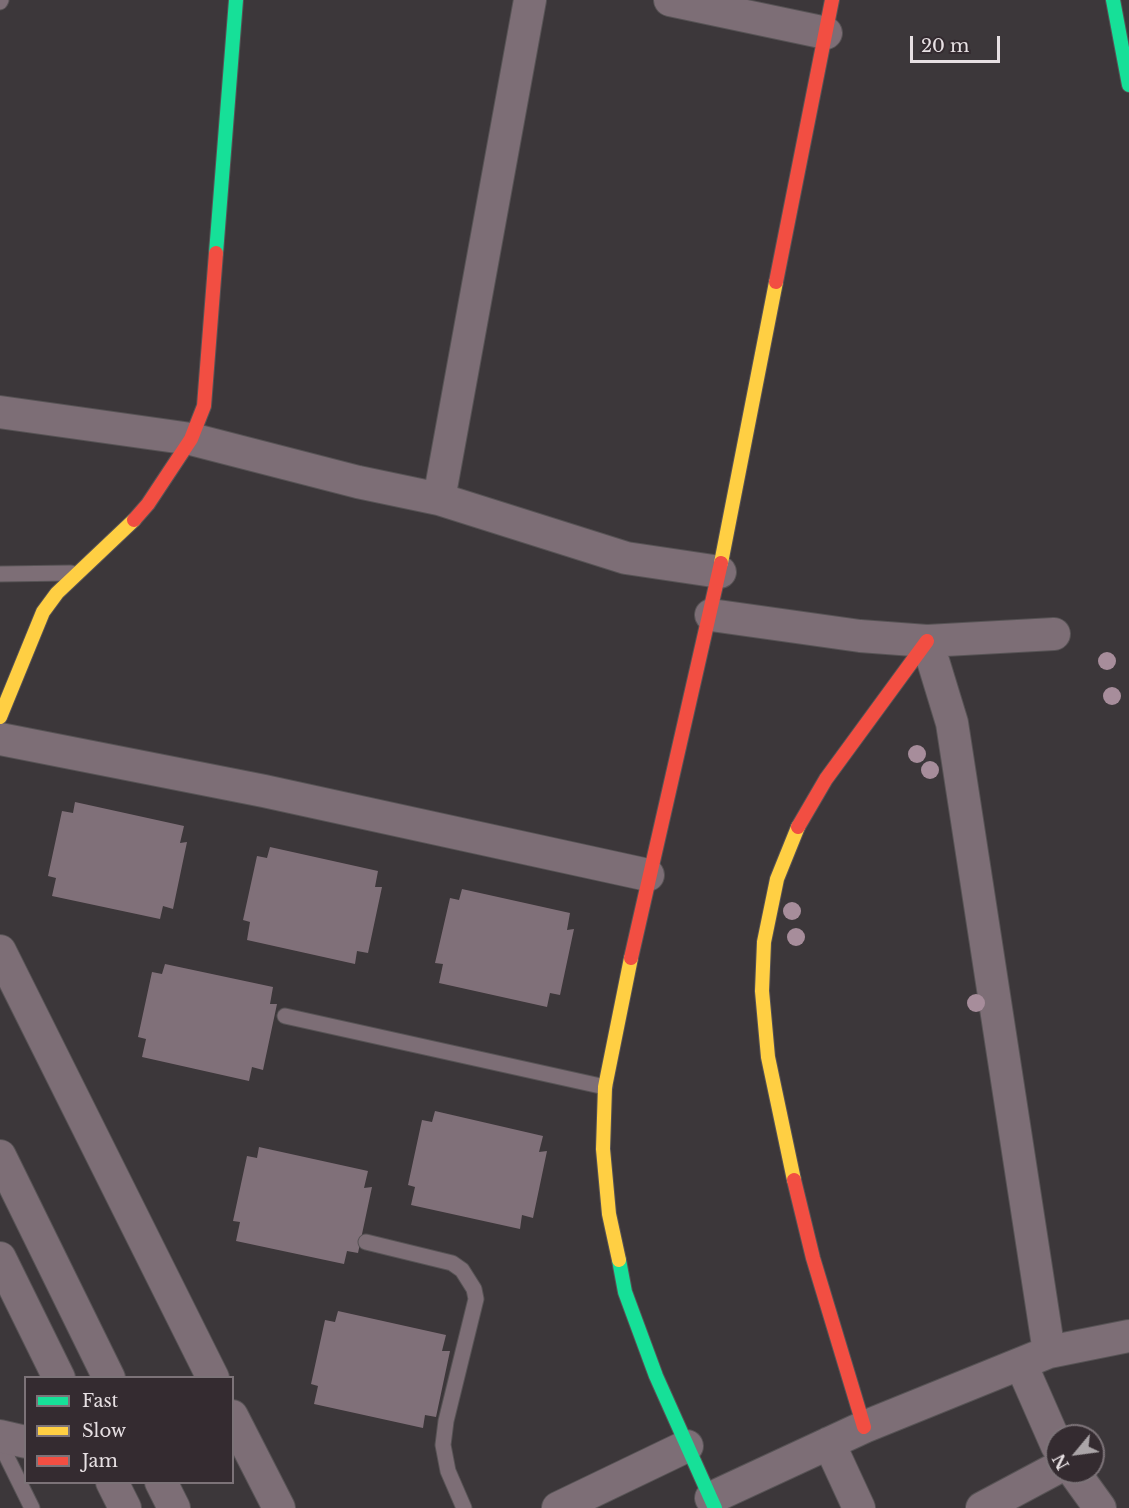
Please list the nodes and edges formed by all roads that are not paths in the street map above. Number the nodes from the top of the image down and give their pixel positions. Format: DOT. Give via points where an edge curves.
graph roads {
  1 [pos="236,0"];
  2 [pos="530,0"];
  3 [pos="670,0"];
  4 [pos="832,0"];
  5 [pos="1113,0"];
  6 [pos="826,33"];
  7 [pos="1129,85"];
  8 [pos="0,412"];
  9 [pos="191,439"];
  10 [pos="439,499"];
  11 [pos="720,572"];
  12 [pos="77,573"];
  13 [pos="0,574"];
  14 [pos="711,615"];
  15 [pos="1054,634"];
  16 [pos="927,642"];
  17 [pos="0,717"];
  18 [pos="0,739"];
  19 [pos="648,874"];
  20 [pos="0,951"];
  21 [pos="285,1016"];
  22 [pos="605,1088"];
  23 [pos="0,1156"];
  24 [pos="366,1242"];
  25 [pos="0,1258"];
  26 [pos="1129,1336"];
  27 [pos="1035,1358"];
  28 [pos="59,1376"];
  29 [pos="109,1376"];
  30 [pos="212,1376"];
  31 [pos="234,1420"];
  32 [pos="1052,1424"];
  33 [pos="864,1427"];
  34 [pos="0,1436"];
  35 [pos="24,1442"];
  36 [pos="0,1443"];
  37 [pos="829,1443"];
  38 [pos="687,1446"];
  39 [pos="1045,1474"];
  40 [pos="113,1484"];
  41 [pos="162,1484"];
  42 [pos="1083,1484"];
  43 [pos="713,1503"];
  44 [pos="32,1508"];
  45 [pos="125,1508"];
  46 [pos="174,1508"];
  47 [pos="279,1508"];
  48 [pos="464,1508"];
  49 [pos="558,1508"];
  50 [pos="859,1508"];
  51 [pos="982,1508"];
  52 [pos="1100,1508"];
  1 -- 9 [label="main road" via="204,406"];
  2 -- 10 [label="street"];
  3 -- 6 [label="street"];
  4 -- 6 [label="main road"];
  5 -- 7 [label="main road"];
  6 -- 11 [label="main road"];
  8 -- 9 [label="street"];
  9 -- 10 [label="street"];
  9 -- 12 [label="main road" via="148,504"];
  10 -- 11 [label="street" via="626,558"];
  11 -- 14 [label="main road"];
  12 -- 13 [label="lane"];
  12 -- 17 [label="main road" via="43,612"];
  14 -- 16 [label="street"];
  14 -- 19 [label="main road"];
  15 -- 16 [label="street"];
  16 -- 27 [label="street" via="952,723"];
  16 -- 33 [label="main road" via="826,779 795,832 777,879 764,942 762,991 768,1057 788,1156 813,1258"];
  18 -- 19 [label="street"];
  19 -- 22 [label="main road"];
  20 -- 30 [label="street"];
  21 -- 22 [label="lane"];
  22 -- 38 [label="main road" via="603,1149 609,1214 625,1292"];
  23 -- 29 [label="street"];
  24 -- 48 [label="lane" via="452,1263 462,1270 474,1289 477,1299 443,1445 448,1471"];
  25 -- 28 [label="street"];
  26 -- 27 [label="street"];
  27 -- 32 [label="street"];
  27 -- 33 [label="street"];
  31 -- 47 [label="street"];
  33 -- 37 [label="street"];
  34 -- 35 [label="street"];
  36 -- 44 [label="lane"];
  37 -- 43 [label="street"];
  37 -- 50 [label="street"];
  38 -- 43 [label="main road"];
  38 -- 49 [label="street"];
  39 -- 51 [label="street"];
  40 -- 45 [label="street"];
  41 -- 46 [label="street"];
  42 -- 52 [label="street"];
}
